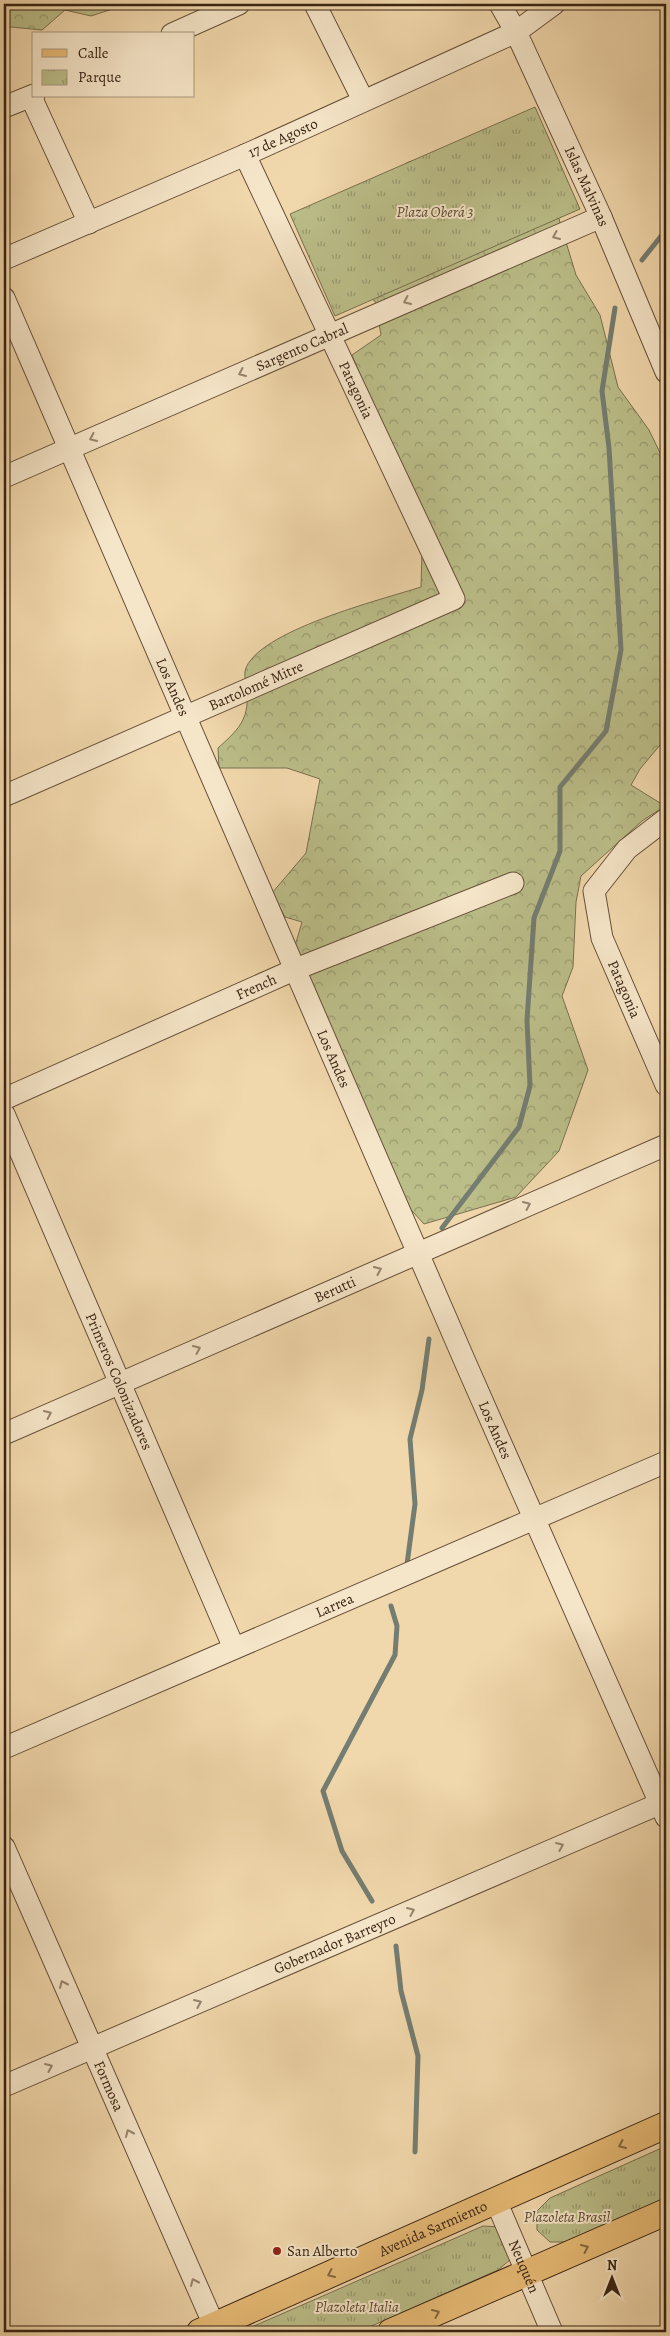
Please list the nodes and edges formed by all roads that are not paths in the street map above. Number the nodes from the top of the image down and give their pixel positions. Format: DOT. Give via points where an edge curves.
graph roads {
  1 [pos="239,4"];
  2 [pos="315,4"];
  3 [pos="500,4"];
  4 [pos="554,4"];
  5 [pos="176,32"];
  6 [pos="516,32"];
  7 [pos="32,96"];
  8 [pos="33,98"];
  9 [pos="363,100"];
  10 [pos="4,107"];
  11 [pos="245,154"];
  12 [pos="601,216"];
  13 [pos="89,223"];
  14 [pos="4,259"];
  15 [pos="4,298"];
  16 [pos="330,335"];
  17 [pos="666,372"];
  18 [pos="70,449"];
  19 [pos="4,477"];
  20 [pos="454,599"];
  21 [pos="186,716"];
  22 [pos="4,796"];
  23 [pos="666,820"];
  24 [pos="513,883"];
  25 [pos="296,969"];
  26 [pos="666,1085"];
  27 [pos="4,1099"];
  28 [pos="4,1114"];
  29 [pos="666,1144"];
  30 [pos="418,1253"];
  31 [pos="119,1383"];
  32 [pos="4,1434"];
  33 [pos="666,1462"];
  34 [pos="536,1518"];
  35 [pos="234,1648"];
  36 [pos="4,1748"];
  37 [pos="664,1807"];
  38 [pos="4,1847"];
  39 [pos="92,2048"];
  40 [pos="4,2086"];
  41 [pos="666,2125"];
  42 [pos="496,2201"];
  43 [pos="666,2212"];
  44 [pos="526,2273"];
  45 [pos="210,2330"];
  46 [pos="391,2332"];
  47 [pos="552,2332"];
  1 -- 5 [label="street"];
  2 -- 9 [label="street"];
  3 -- 6 [label="street, Islas Malvinas"];
  4 -- 6 [label="street, 17 de Agosto"];
  6 -- 9 [label="street, 17 de Agosto"];
  6 -- 12 [label="street, Islas Malvinas"];
  7 -- 10 [label="street"];
  8 -- 13 [label="street"];
  9 -- 11 [label="street, 17 de Agosto"];
  11 -- 13 [label="street, 17 de Agosto"];
  11 -- 16 [label="street, Patagonia"];
  12 -- 16 [label="street, Sargento Cabral, one-way"];
  12 -- 17 [label="street, Islas Malvinas"];
  13 -- 14 [label="street, 17 de Agosto"];
  15 -- 18 [label="street, Los Andes"];
  16 -- 18 [label="street, Sargento Cabral, one-way"];
  16 -- 20 [label="street, Patagonia"];
  18 -- 19 [label="street, Sargento Cabral"];
  18 -- 21 [label="street, Los Andes"];
  20 -- 21 [label="street, Bartolomé Mitre"];
  21 -- 22 [label="street, Bartolomé Mitre"];
  21 -- 25 [label="street, Los Andes"];
  23 -- 26 [label="street, Patagonia" via="627,849 594,891 602,938"];
  24 -- 25 [label="street, French"];
  25 -- 27 [label="street, French"];
  25 -- 30 [label="street, Los Andes"];
  28 -- 31 [label="street, Primeros Colonizadores"];
  30 -- 29 [label="street, Berutti, one-way"];
  31 -- 30 [label="street, Berutti, one-way"];
  30 -- 34 [label="street, Los Andes"];
  32 -- 31 [label="street, Berutti, one-way"];
  31 -- 35 [label="street, Primeros Colonizadores"];
  33 -- 34 [label="street, Larrea"];
  34 -- 35 [label="street, Larrea"];
  34 -- 37 [label="street, Los Andes"];
  35 -- 36 [label="street, Larrea"];
  39 -- 37 [label="street, Gobernador Barreyro, one-way"];
  39 -- 38 [label="street, Formosa, one-way"];
  40 -- 39 [label="street, Gobernador Barreyro, one-way"];
  45 -- 39 [label="street, Formosa, one-way"];
  41 -- 42 [label="main road, Avenida Sarmiento, one-way"];
  42 -- 44 [label="street, Neuquén"];
  42 -- 45 [label="main road, Avenida Sarmiento, one-way"];
  44 -- 43 [label="main road, one-way"];
  46 -- 44 [label="main road, one-way"];
  44 -- 47 [label="street, Neuquén"];
}
